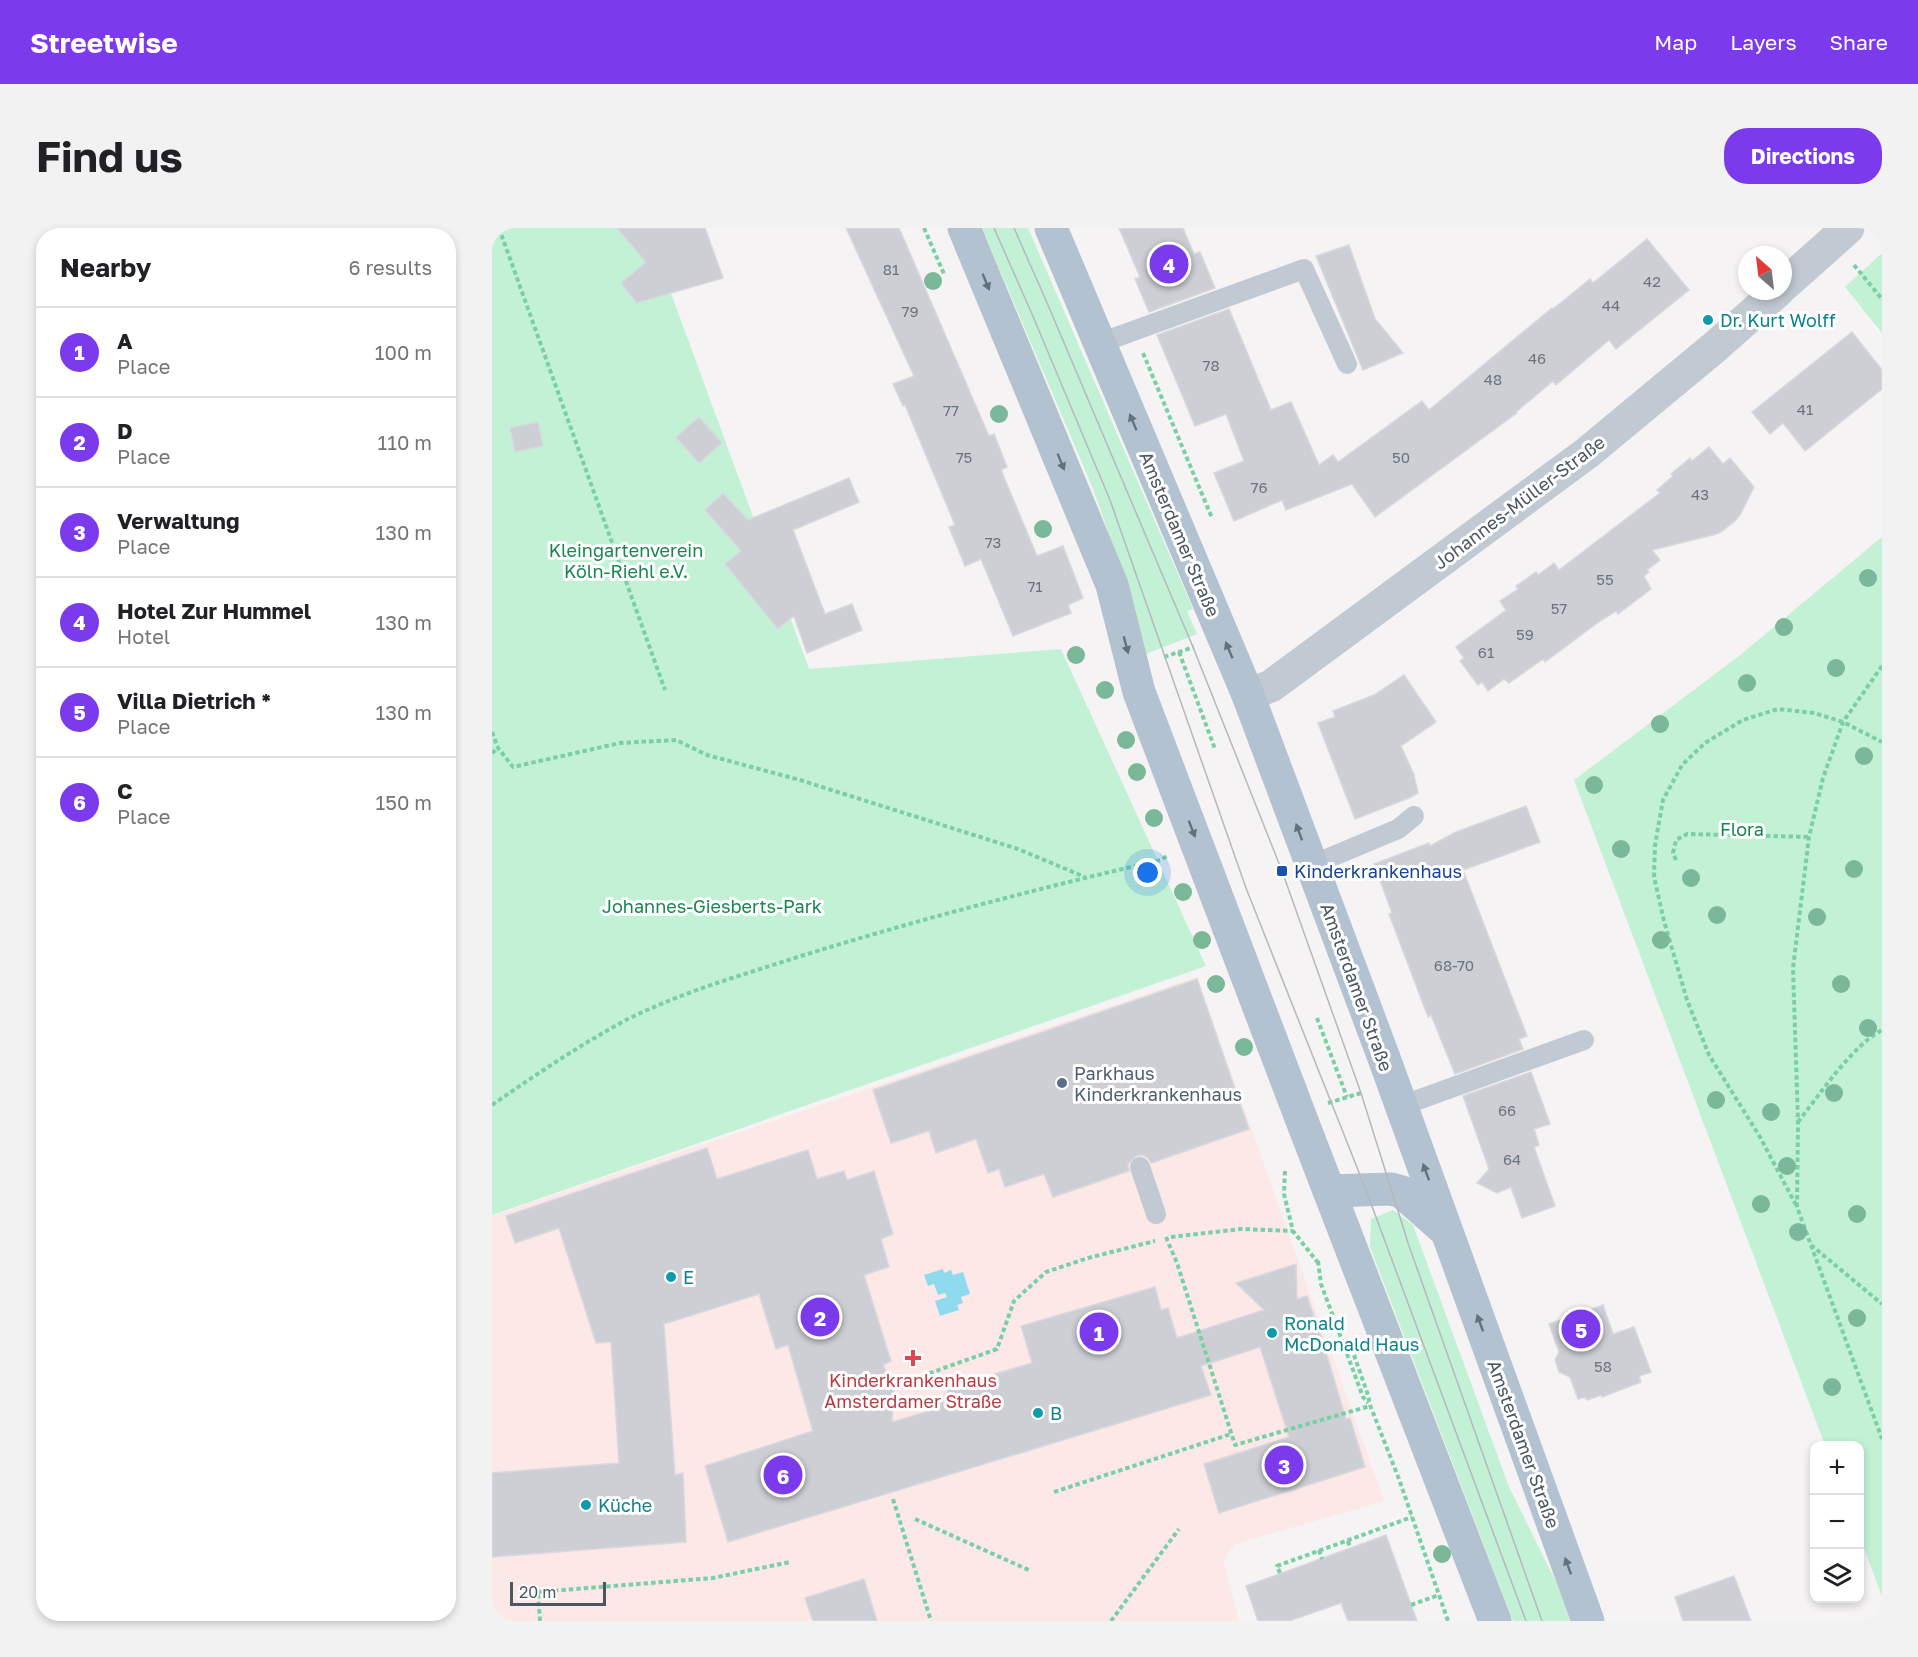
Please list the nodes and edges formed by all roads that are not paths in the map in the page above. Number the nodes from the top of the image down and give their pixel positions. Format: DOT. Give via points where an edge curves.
graph roads {
  1 [pos="964,228"];
  2 [pos="1051,228"];
  3 [pos="1837,232"];
  4 [pos="1792,277"];
  5 [pos="1768,300"];
  6 [pos="1100,343"];
  7 [pos="1347,364"];
  8 [pos="1248,695"];
  9 [pos="1414,816"];
  10 [pos="1312,865"];
  11 [pos="1584,1040"];
  12 [pos="1401,1107"];
  13 [pos="1140,1167"];
  14 [pos="1329,1191"];
  15 [pos="1156,1214"];
  16 [pos="1448,1232"];
  17 [pos="1495,1621"];
  18 [pos="1588,1621"];
  1 -- 14 [label="main road, one-way" via="1112,585 1139,692"];
  2 -- 6 [label="main road, Amsterdamer Straße"];
  3 -- 4 [label="street"];
  5 -- 8 [label="street, Johannes-Müller-Straße" via="1587,453 1271,686"];
  6 -- 7 [label="lane" via="1304,269"];
  8 -- 6 [label="main road, Amsterdamer Straße, one-way"];
  10 -- 8 [label="main road, Amsterdamer Straße, one-way"];
  9 -- 10 [label="lane" via="1398,829"];
  10 -- 12 [label="main road, Amsterdamer Straße"];
  11 -- 12 [label="lane"];
  16 -- 12 [label="main road, Amsterdamer Straße, one-way"];
  13 -- 15 [label="lane"];
  14 -- 16 [label="main road" via="1402,1192"];
  14 -- 17 [label="main road"];
  18 -- 16 [label="main road, Amsterdamer Straße, one-way"];
}
